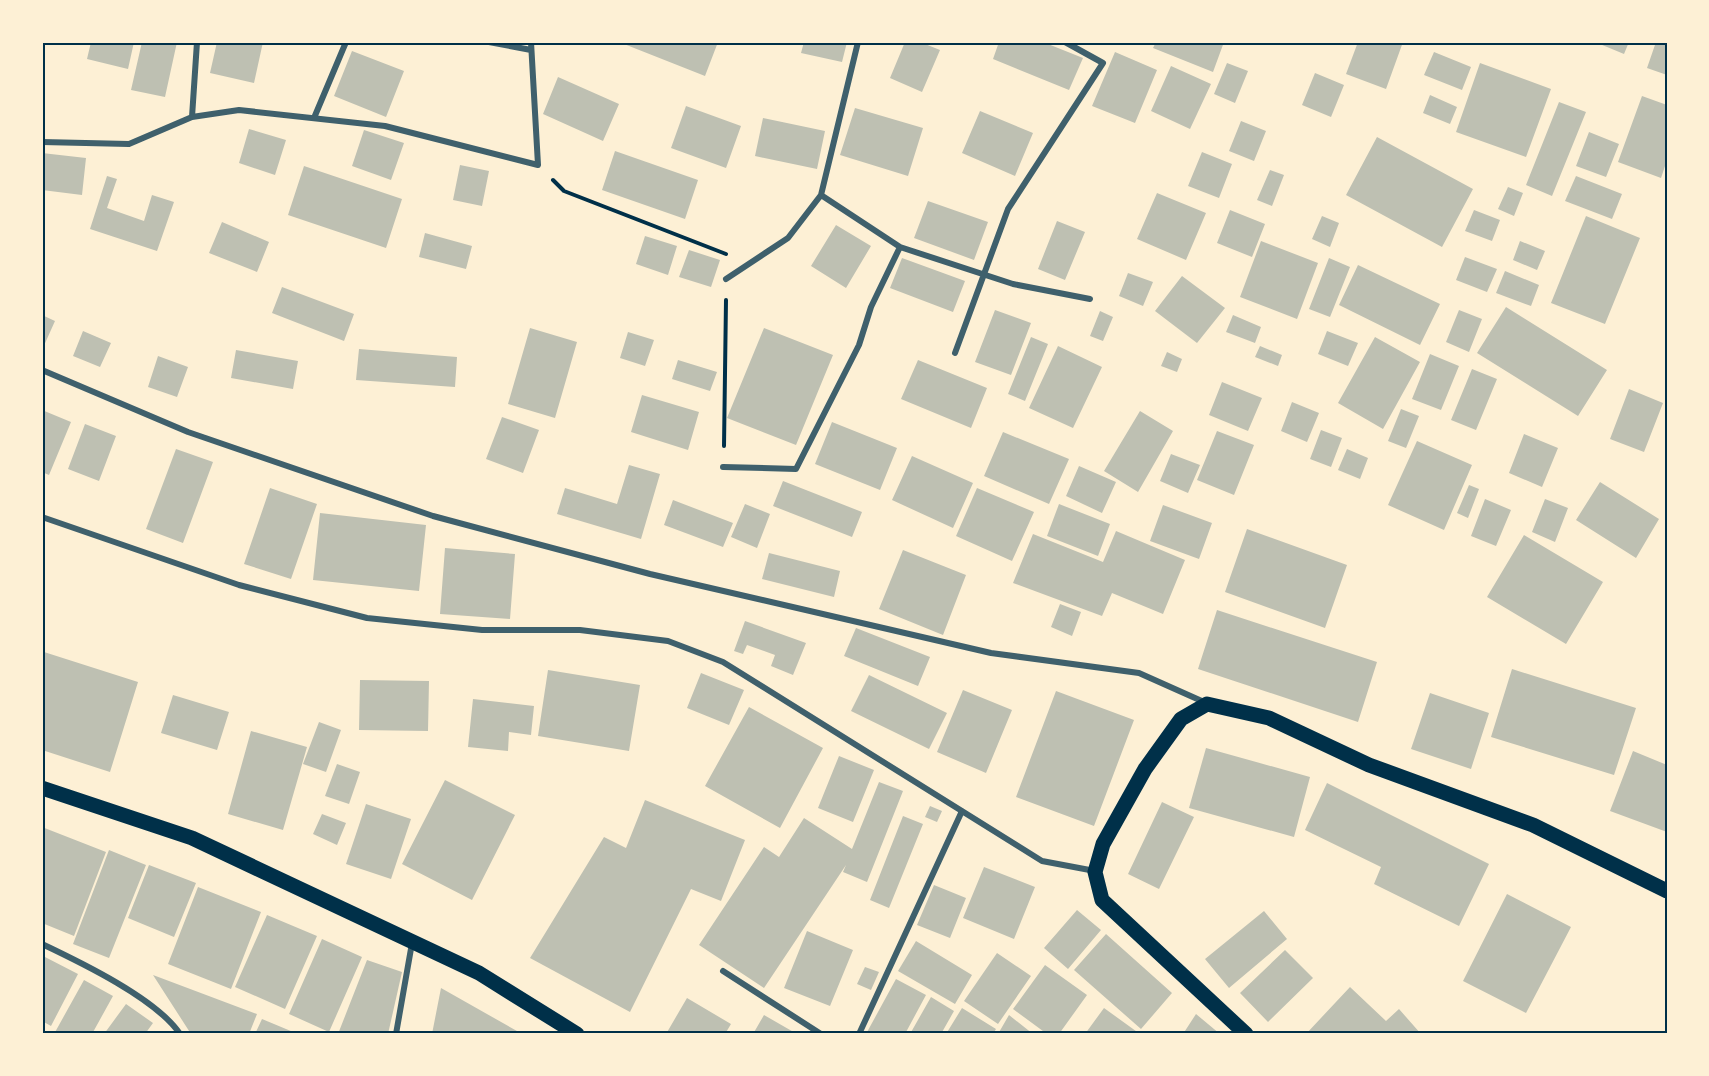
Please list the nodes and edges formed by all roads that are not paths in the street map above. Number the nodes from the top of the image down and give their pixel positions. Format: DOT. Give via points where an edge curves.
graph roads {
  1 [pos="196,42"];
  2 [pos="346,42"];
  3 [pos="489,42"];
  4 [pos="531,42"];
  5 [pos="858,42"];
  6 [pos="1065,42"];
  7 [pos="531,50"];
  8 [pos="192,117"];
  9 [pos="314,118"];
  10 [pos="42,142"];
  11 [pos="821,195"];
  12 [pos="900,247"];
  13 [pos="986,275"];
  14 [pos="726,279"];
  15 [pos="1090,299"];
  16 [pos="955,353"];
  17 [pos="42,370"];
  18 [pos="723,467"];
  19 [pos="42,517"];
  20 [pos="1207,704"];
  21 [pos="42,788"];
  22 [pos="962,811"];
  23 [pos="1095,872"];
  24 [pos="1667,891"];
  25 [pos="412,942"];
  26 [pos="42,944"];
  27 [pos="723,970"];
  28 [pos="180,1034"];
  29 [pos="396,1034"];
  30 [pos="577,1034"];
  31 [pos="820,1034"];
  32 [pos="859,1034"];
  33 [pos="1246,1034"];
  1 -- 8 [label="street"];
  2 -- 9 [label="street"];
  3 -- 7 [label="street"];
  4 -- 7 [label="street"];
  5 -- 11 [label="street"];
  6 -- 13 [label="street" via="1103,63 1008,208"];
  7 -- 9 [label="street" via="538,165 386,126"];
  8 -- 9 [label="street" via="239,110"];
  8 -- 10 [label="street" via="129,144"];
  11 -- 12 [label="street"];
  11 -- 14 [label="street" via="788,238"];
  12 -- 13 [label="street"];
  12 -- 18 [label="street" via="871,307 859,345 796,469"];
  13 -- 15 [label="street"];
  13 -- 16 [label="street"];
  17 -- 20 [label="street" via="188,432 433,516 651,574 991,653 1139,673"];
  19 -- 22 [label="street" via="239,585 367,618 482,630 580,630 668,641 723,662"];
  20 -- 23 [label="main road" via="1181,719 1144,769 1103,844"];
  20 -- 24 [label="main road" via="1269,717 1369,765 1533,825"];
  21 -- 25 [label="main road" via="192,838"];
  22 -- 23 [label="street" via="1042,861"];
  22 -- 32 [label="street"];
  23 -- 33 [label="main road" via="1102,900"];
  25 -- 29 [label="street"];
  25 -- 30 [label="main road" via="479,974"];
  26 -- 28 [label="street" via="91,967 144,1000"];
  27 -- 31 [label="street"];
}
